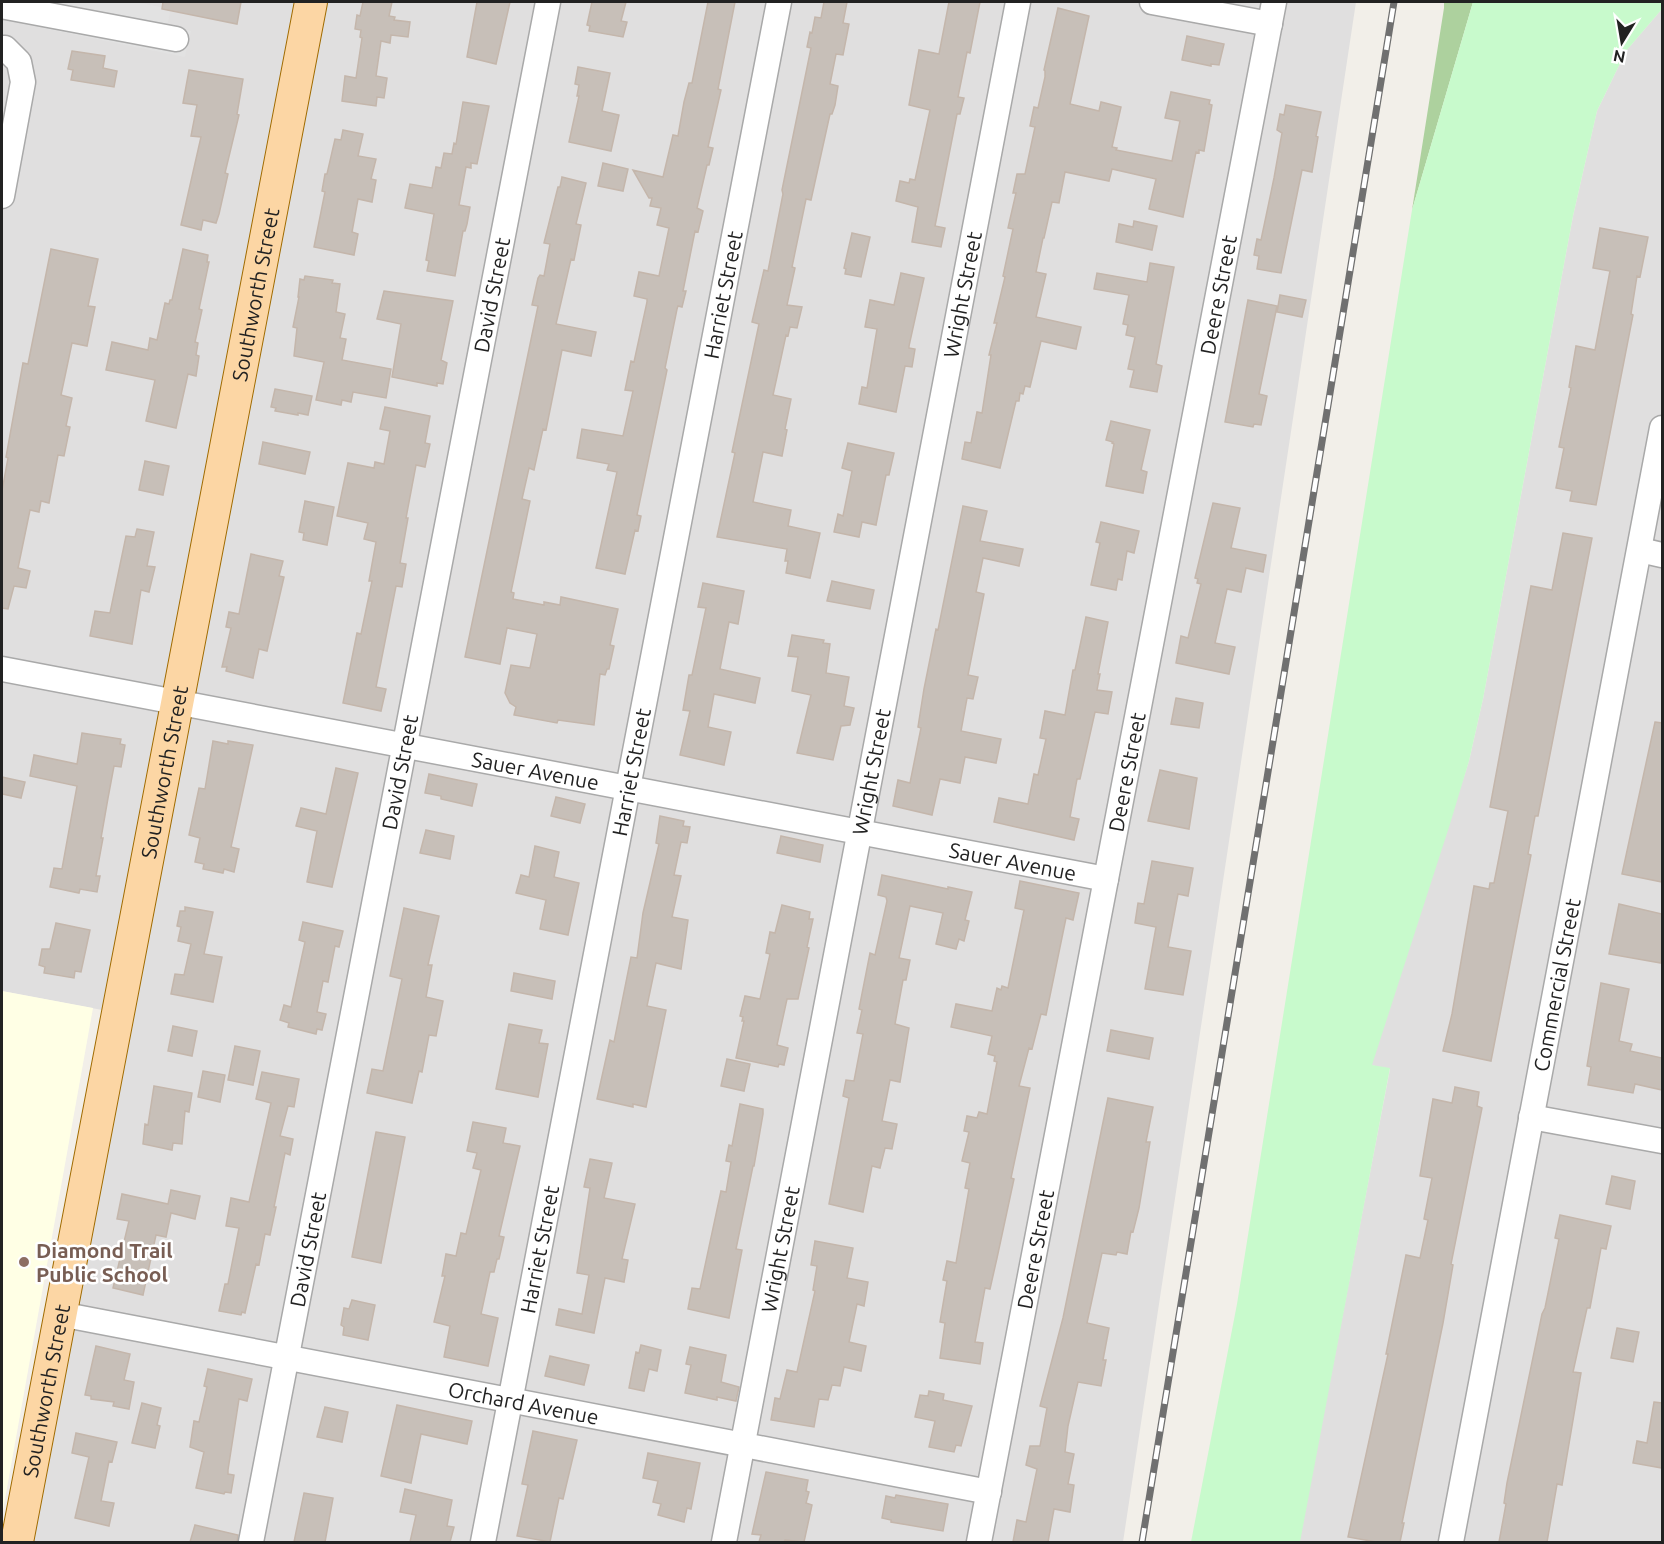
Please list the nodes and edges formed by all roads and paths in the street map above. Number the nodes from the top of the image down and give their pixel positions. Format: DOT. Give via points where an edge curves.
graph roads {
  1 [pos="7,2"];
  2 [pos="311,2"];
  3 [pos="548,2"];
  4 [pos="780,2"];
  5 [pos="1018,2"];
  6 [pos="1152,2"];
  7 [pos="1272,13"];
  8 [pos="176,39"];
  9 [pos="2,48"];
  10 [pos="2,196"];
  11 [pos="1662,428"];
  12 [pos="1651,553"];
  13 [pos="2,669"];
  14 [pos="179,703"];
  15 [pos="405,745"];
  16 [pos="629,787"];
  17 [pos="860,832"];
  18 [pos="1106,879"];
  19 [pos="1531,1117"];
  20 [pos="1662,1141"];
  21 [pos="60,1314"];
  22 [pos="287,1359"];
  23 [pos="511,1401"];
  24 [pos="743,1445"];
  25 [pos="989,1492"];
  26 [pos="17,1542"];
  27 [pos="251,1542"];
  28 [pos="483,1542"];
  29 [pos="724,1542"];
  30 [pos="979,1542"];
  31 [pos="1451,1542"];
  1 -- 8 [label="street" via="6,7"];
  2 -- 14 [label="main road, Southworth Street"];
  3 -- 15 [label="street, David Street"];
  4 -- 16 [label="street, Harriet Street"];
  5 -- 17 [label="street, Wright Street"];
  6 -- 7 [label="street"];
  7 -- 18 [label="street, Deere Street"];
  9 -- 10 [label="street" via="18,62 23,82"];
  11 -- 12 [label="street, Commercial Street"];
  12 -- 19 [label="street, Commercial Street"];
  13 -- 14 [label="street, Sauer Avenue"];
  14 -- 15 [label="street, Sauer Avenue"];
  14 -- 21 [label="main road, Southworth Street"];
  15 -- 16 [label="street, Sauer Avenue"];
  15 -- 22 [label="street, David Street"];
  16 -- 17 [label="street, Sauer Avenue"];
  16 -- 23 [label="street, Harriet Street"];
  17 -- 18 [label="street, Sauer Avenue"];
  17 -- 24 [label="street, Wright Street"];
  18 -- 25 [label="street, Deere Street"];
  19 -- 20 [label="street"];
  19 -- 31 [label="street, Commercial Street"];
  21 -- 22 [label="street, Orchard Avenue"];
  21 -- 26 [label="main road, Southworth Street"];
  22 -- 23 [label="street, Orchard Avenue"];
  22 -- 27 [label="street, David Street"];
  23 -- 24 [label="street, Orchard Avenue"];
  23 -- 28 [label="street, Harriet Street"];
  24 -- 25 [label="street, Orchard Avenue"];
  24 -- 29 [label="street, Wright Street"];
  25 -- 30 [label="street, Deere Street"];
}
